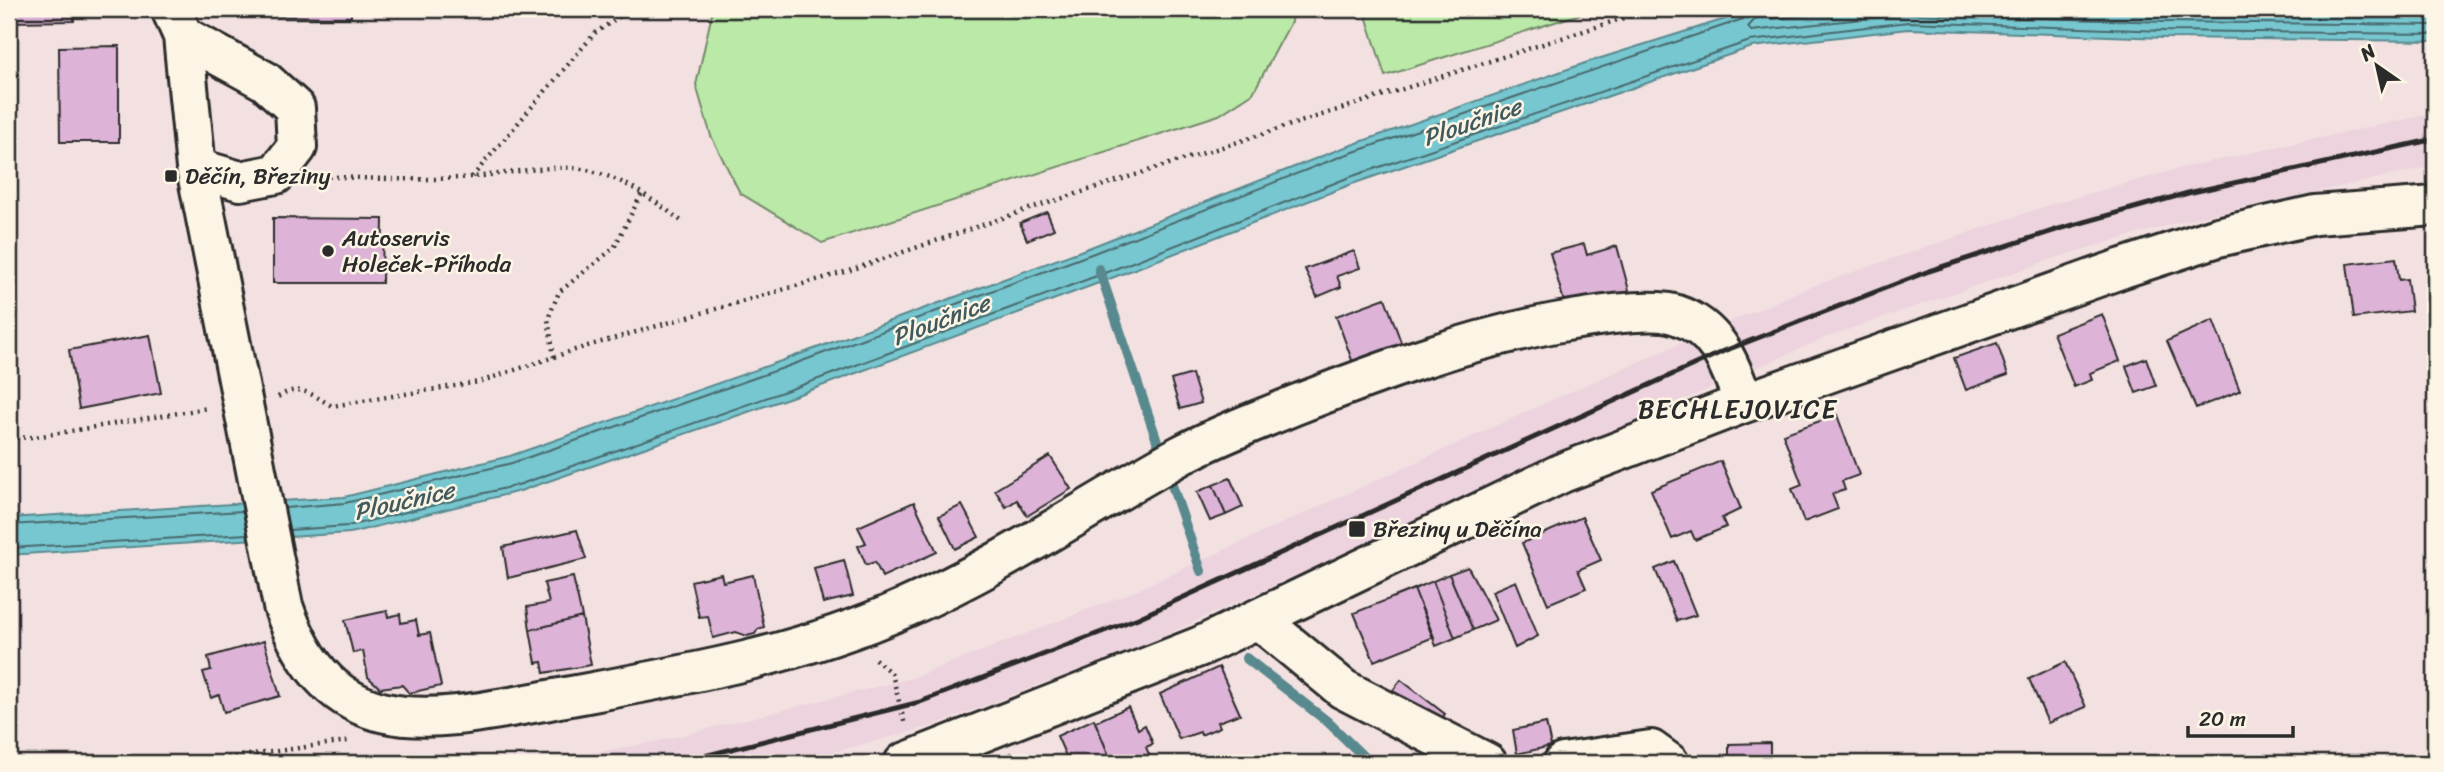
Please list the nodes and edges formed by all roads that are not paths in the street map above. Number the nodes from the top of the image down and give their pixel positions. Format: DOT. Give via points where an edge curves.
graph roads {
  1 [pos="177,22"];
  2 [pos="196,168"];
  3 [pos="2435,206"];
  4 [pos="1744,403"];
  5 [pos="1258,619"];
  6 [pos="909,761"];
  7 [pos="1488,763"];
  8 [pos="1563,763"];
  9 [pos="1670,763"];
  1 -- 2 [label="street"];
  1 -- 2 [label="street" via="265,81 295,108 297,147 275,174 240,181"];
  2 -- 4 [label="street" via="283,606 295,641 315,671 336,691 367,708 407,718 458,717 750,662 830,638 907,608 977,573 1212,439 1456,347 1535,327 1604,314 1675,313 1704,329 1724,351"];
  3 -- 4 [label="street" via="2315,215 2218,237"];
  4 -- 5 [label="street" via="1562,473"];
  5 -- 6 [label="street" via="1201,646"];
  5 -- 7 [label="street" via="1343,689"];
  8 -- 9 [label="street" via="1651,750"];
}
